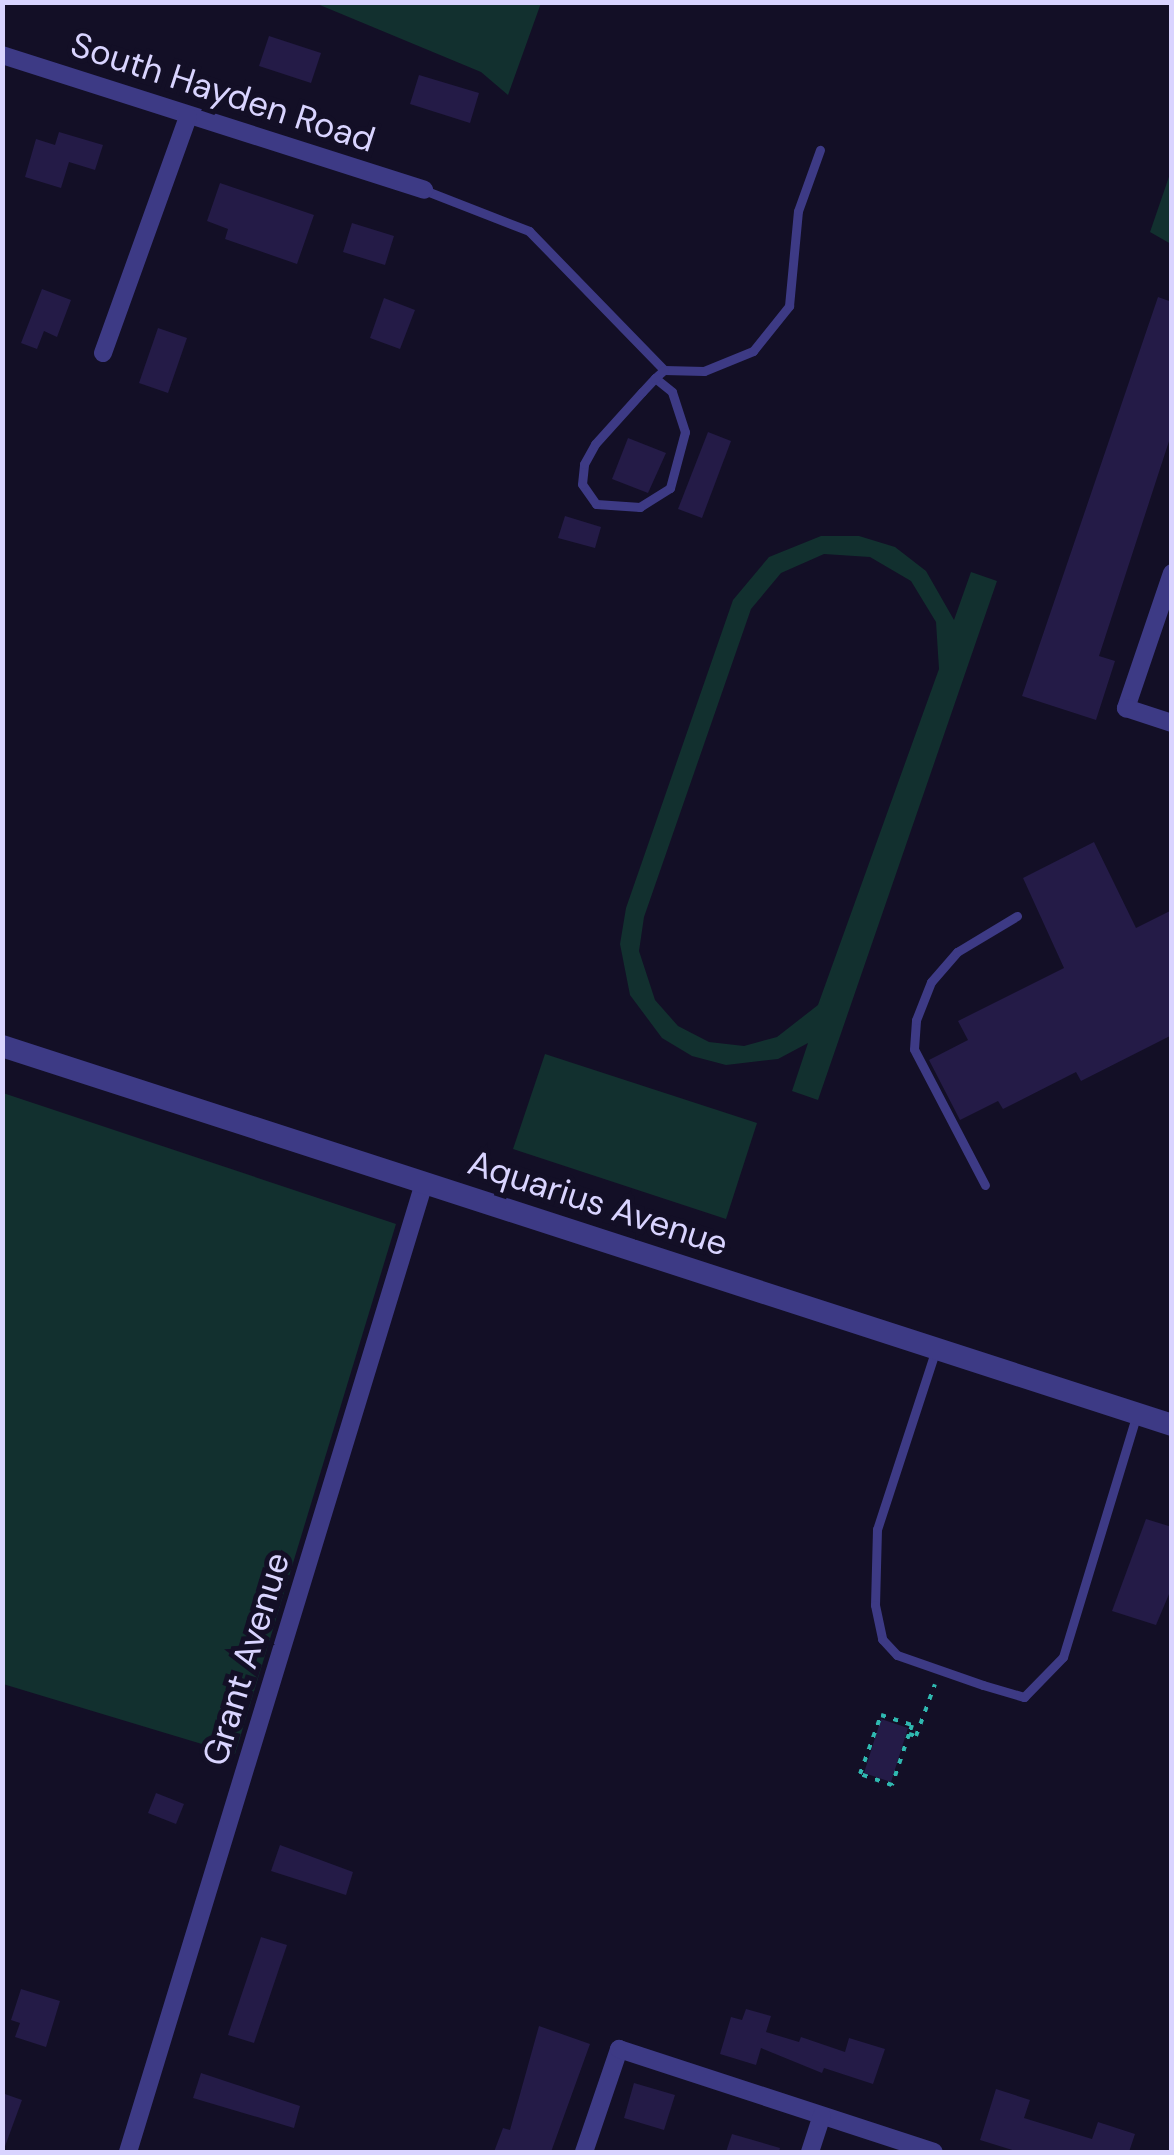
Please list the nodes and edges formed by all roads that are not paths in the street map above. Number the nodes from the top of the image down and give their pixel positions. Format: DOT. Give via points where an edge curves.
graph roads {
  1 [pos="2,56"];
  2 [pos="188,118"];
  3 [pos="820,150"];
  4 [pos="424,190"];
  5 [pos="103,354"];
  6 [pos="660,374"];
  7 [pos="1172,573"];
  8 [pos="1172,723"];
  9 [pos="1017,916"];
  10 [pos="2,1046"];
  11 [pos="424,1183"];
  12 [pos="984,1186"];
  13 [pos="936,1349"];
  14 [pos="1136,1414"];
  15 [pos="1172,1425"];
  16 [pos="822,2116"];
  17 [pos="128,2152"];
  18 [pos="584,2152"];
  19 [pos="810,2152"];
  20 [pos="934,2152"];
  1 -- 2 [label="street, South Hayden Road"];
  2 -- 4 [label="street, South Hayden Road"];
  2 -- 5 [label="street"];
  3 -- 6 [label="lane" via="798,210 789,306 776,326 754,351 704,371"];
  4 -- 6 [label="lane" via="529,231"];
  6 -- 6 [label="lane" via="584,464 582,484 596,504 640,507 670,488 685,432"];
  7 -- 8 [label="street" via="1126,708"];
  9 -- 12 [label="lane" via="958,952 931,982 916,1020 914,1048"];
  10 -- 11 [label="street, Aquarius Avenue"];
  11 -- 13 [label="street, Aquarius Avenue"];
  11 -- 17 [label="street, Grant Avenue"];
  13 -- 14 [label="street, Aquarius Avenue"];
  13 -- 14 [label="lane" via="877,1529 875,1605 882,1639 897,1656 940,1670 1024,1697 1063,1657"];
  14 -- 15 [label="street, Aquarius Avenue"];
  16 -- 18 [label="street" via="619,2049"];
  16 -- 19 [label="street"];
  16 -- 20 [label="street"];
}
